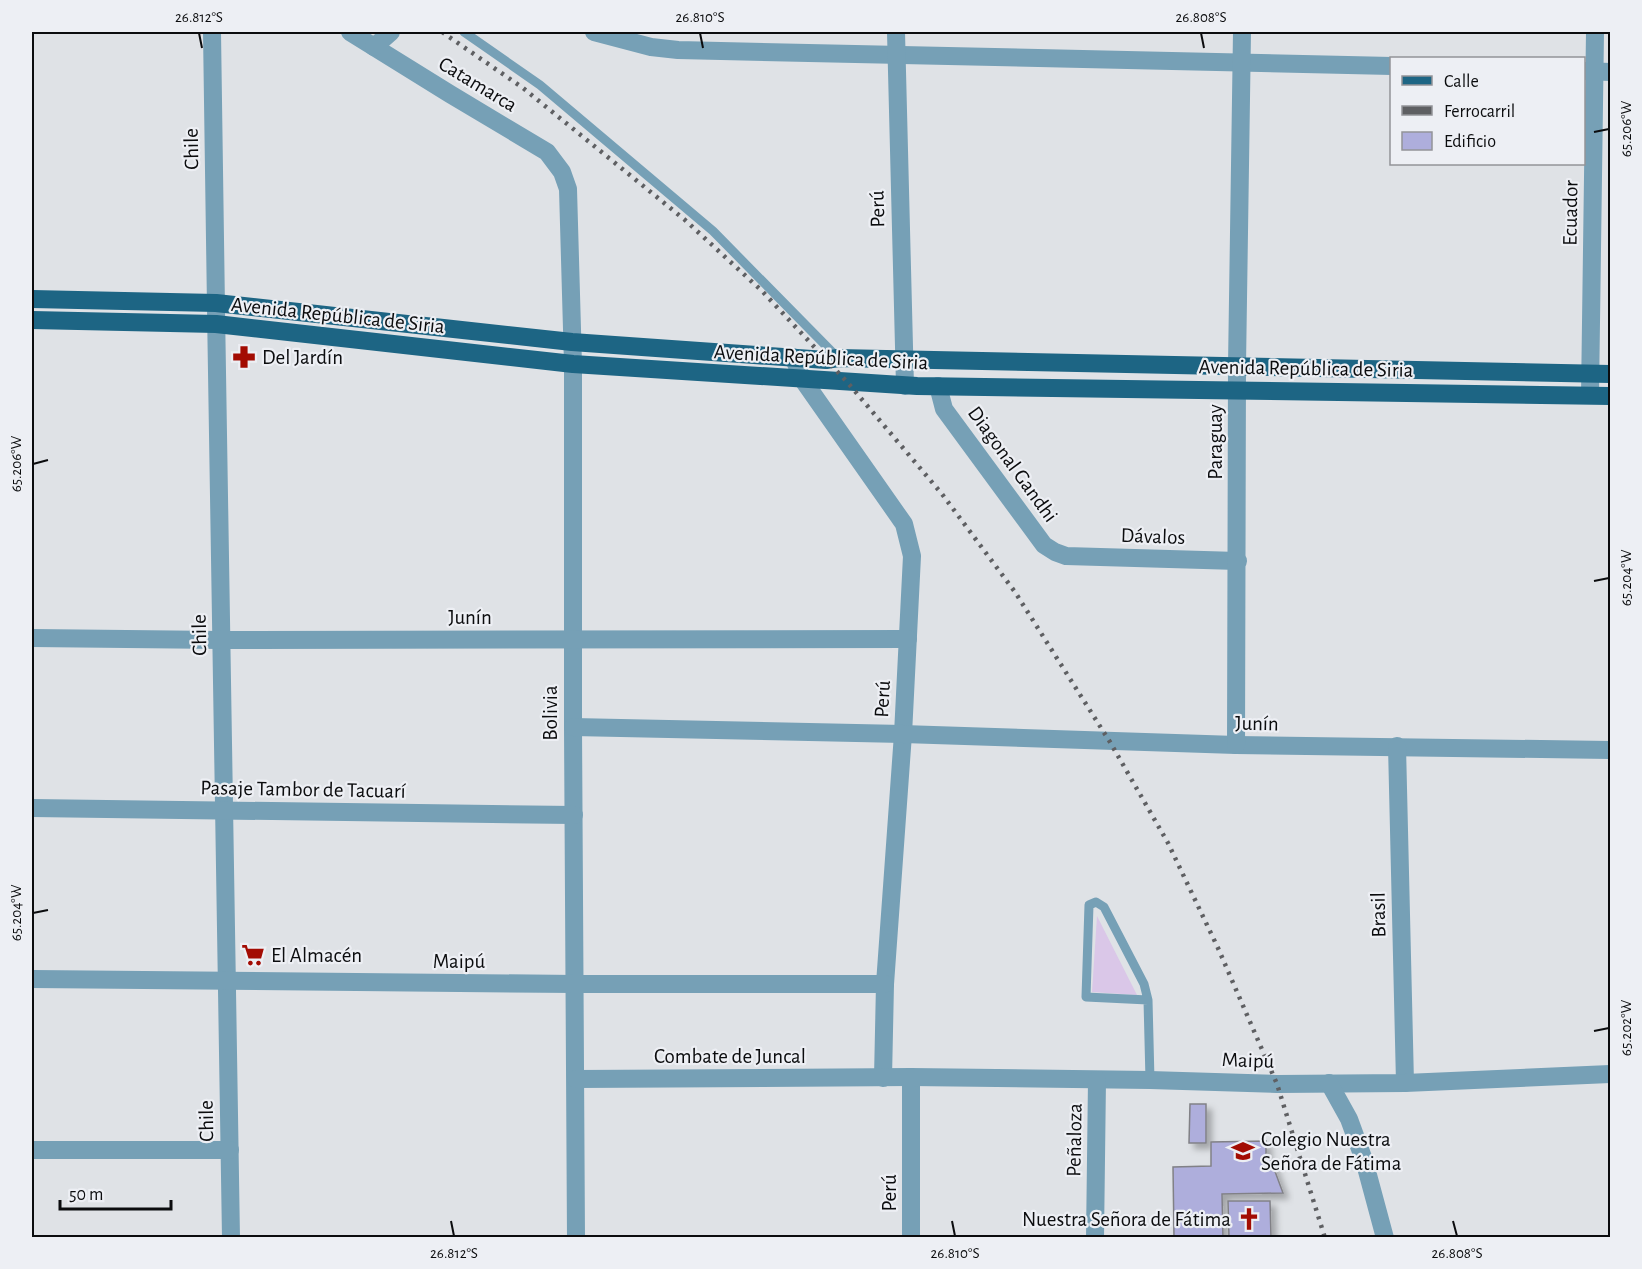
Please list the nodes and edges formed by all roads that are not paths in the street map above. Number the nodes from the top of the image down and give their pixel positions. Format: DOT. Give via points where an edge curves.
graph roads {
  1 [pos="212,32"];
  2 [pos="350,32"];
  3 [pos="391,32"];
  4 [pos="464,32"];
  5 [pos="594,32"];
  6 [pos="896,32"];
  7 [pos="1242,32"];
  8 [pos="1594,32"];
  9 [pos="374,47"];
  10 [pos="896,54"];
  11 [pos="1242,61"];
  12 [pos="1390,66"];
  13 [pos="1596,71"];
  14 [pos="568,189"];
  15 [pos="32,300"];
  16 [pos="216,303"];
  17 [pos="32,320"];
  18 [pos="216,324"];
  19 [pos="572,342"];
  20 [pos="793,357"];
  21 [pos="837,358"];
  22 [pos="903,360"];
  23 [pos="573,364"];
  24 [pos="1237,366"];
  25 [pos="1590,373"];
  26 [pos="1611,374"];
  27 [pos="803,380"];
  28 [pos="905,386"];
  29 [pos="938,386"];
  30 [pos="1238,389"];
  31 [pos="1590,395"];
  32 [pos="1611,396"];
  33 [pos="1066,556"];
  34 [pos="1238,561"];
  35 [pos="32,638"];
  36 [pos="573,639"];
  37 [pos="908,639"];
  38 [pos="221,640"];
  39 [pos="573,727"];
  40 [pos="903,734"];
  41 [pos="1236,745"];
  42 [pos="1397,746"];
  43 [pos="1611,750"];
  44 [pos="32,808"];
  45 [pos="225,810"];
  46 [pos="574,815"];
  47 [pos="32,979"];
  48 [pos="225,982"];
  49 [pos="576,984"];
  50 [pos="885,984"];
  51 [pos="1148,1000"];
  52 [pos="1611,1074"];
  53 [pos="911,1077"];
  54 [pos="883,1078"];
  55 [pos="576,1079"];
  56 [pos="1097,1080"];
  57 [pos="1150,1080"];
  58 [pos="1329,1083"];
  59 [pos="1404,1083"];
  60 [pos="32,1150"];
  61 [pos="230,1150"];
  62 [pos="231,1238"];
  63 [pos="576,1238"];
  64 [pos="911,1238"];
  65 [pos="1095,1238"];
  66 [pos="1385,1238"];
  1 -- 16 [label="street, Chile"];
  2 -- 9 [label="street, Catamarca"];
  3 -- 9 [label="street"];
  4 -- 21 [label="lane" via="540,85 712,231"];
  5 -- 10 [label="street" via="678,50"];
  6 -- 10 [label="street, Perú"];
  7 -- 11 [label="street, Paraguay"];
  8 -- 13 [label="street, Ecuador"];
  9 -- 14 [label="street, Catamarca" via="547,152 562,172"];
  10 -- 11 [label="street"];
  10 -- 22 [label="street, Perú"];
  11 -- 12 [label="street"];
  11 -- 24 [label="street, Paraguay"];
  13 -- 25 [label="street, Ecuador"];
  14 -- 19 [label="street, Bolivia"];
  15 -- 16 [label="main road, Avenida República de Siria"];
  16 -- 18 [label="street, Chile"];
  16 -- 19 [label="main road, Avenida República de Siria"];
  17 -- 18 [label="main road, Avenida República de Siria"];
  18 -- 23 [label="main road, Avenida República de Siria"];
  18 -- 38 [label="street, Chile"];
  19 -- 20 [label="main road, Avenida República de Siria"];
  19 -- 23 [label="street, Bolivia"];
  20 -- 21 [label="main road, Avenida República de Siria"];
  20 -- 27 [label="street, Perú"];
  21 -- 22 [label="main road, Avenida República de Siria"];
  22 -- 24 [label="main road, Avenida República de Siria"];
  22 -- 28 [label="street, Perú"];
  23 -- 27 [label="main road, Avenida República de Siria"];
  23 -- 36 [label="street, Bolivia"];
  24 -- 25 [label="main road, Avenida República de Siria"];
  24 -- 30 [label="street, Paraguay"];
  25 -- 26 [label="main road, Avenida República de Siria"];
  25 -- 31 [label="street, Ecuador"];
  27 -- 28 [label="main road, Avenida República de Siria"];
  27 -- 37 [label="street, Perú" via="904,524 912,556"];
  28 -- 29 [label="main road, Avenida República de Siria"];
  29 -- 30 [label="main road, Avenida República de Siria"];
  29 -- 33 [label="street, Diagonal Gandhi" via="944,409 1044,545"];
  30 -- 31 [label="main road, Avenida República de Siria"];
  30 -- 34 [label="street, Paraguay"];
  31 -- 32 [label="main road, Avenida República de Siria"];
  33 -- 34 [label="street, Dávalos"];
  34 -- 41 [label="street, Paraguay"];
  35 -- 38 [label="street, Junín"];
  36 -- 37 [label="street, Junín"];
  36 -- 38 [label="street, Junín"];
  36 -- 39 [label="street, Bolivia"];
  37 -- 40 [label="street, Perú"];
  38 -- 45 [label="street, Chile"];
  39 -- 40 [label="street"];
  39 -- 46 [label="street, Bolivia"];
  40 -- 41 [label="street, Junín"];
  40 -- 50 [label="street, Perú"];
  41 -- 42 [label="street, Junín"];
  42 -- 43 [label="street, Junín"];
  42 -- 59 [label="street, Brasil"];
  44 -- 45 [label="street, Pasaje Tambor de Tacuarí"];
  45 -- 46 [label="street, Pasaje Tambor de Tacuarí"];
  45 -- 48 [label="street, Chile"];
  46 -- 49 [label="street, Bolivia"];
  47 -- 48 [label="street, Maipú"];
  48 -- 49 [label="street, Maipú"];
  48 -- 61 [label="street, Chile"];
  49 -- 50 [label="street, Maipú"];
  49 -- 55 [label="street, Bolivia"];
  50 -- 54 [label="street, Perú"];
  51 -- 51 [label="lane" via="1144,984 1104,907 1096,902 1089,906 1086,997"];
  51 -- 57 [label="lane"];
  52 -- 59 [label="street, Maipú"];
  53 -- 54 [label="street, Maipú"];
  53 -- 56 [label="street, Maipú"];
  53 -- 64 [label="street, Perú"];
  54 -- 55 [label="street, Combate de Juncal"];
  55 -- 63 [label="street, Bolivia"];
  56 -- 57 [label="street, Maipú"];
  56 -- 65 [label="street, Peñaloza"];
  57 -- 58 [label="street, Maipú"];
  58 -- 59 [label="street, Maipú"];
  58 -- 66 [label="street" via="1364,1160"];
  60 -- 61 [label="street"];
  61 -- 62 [label="street, Chile"];
}
